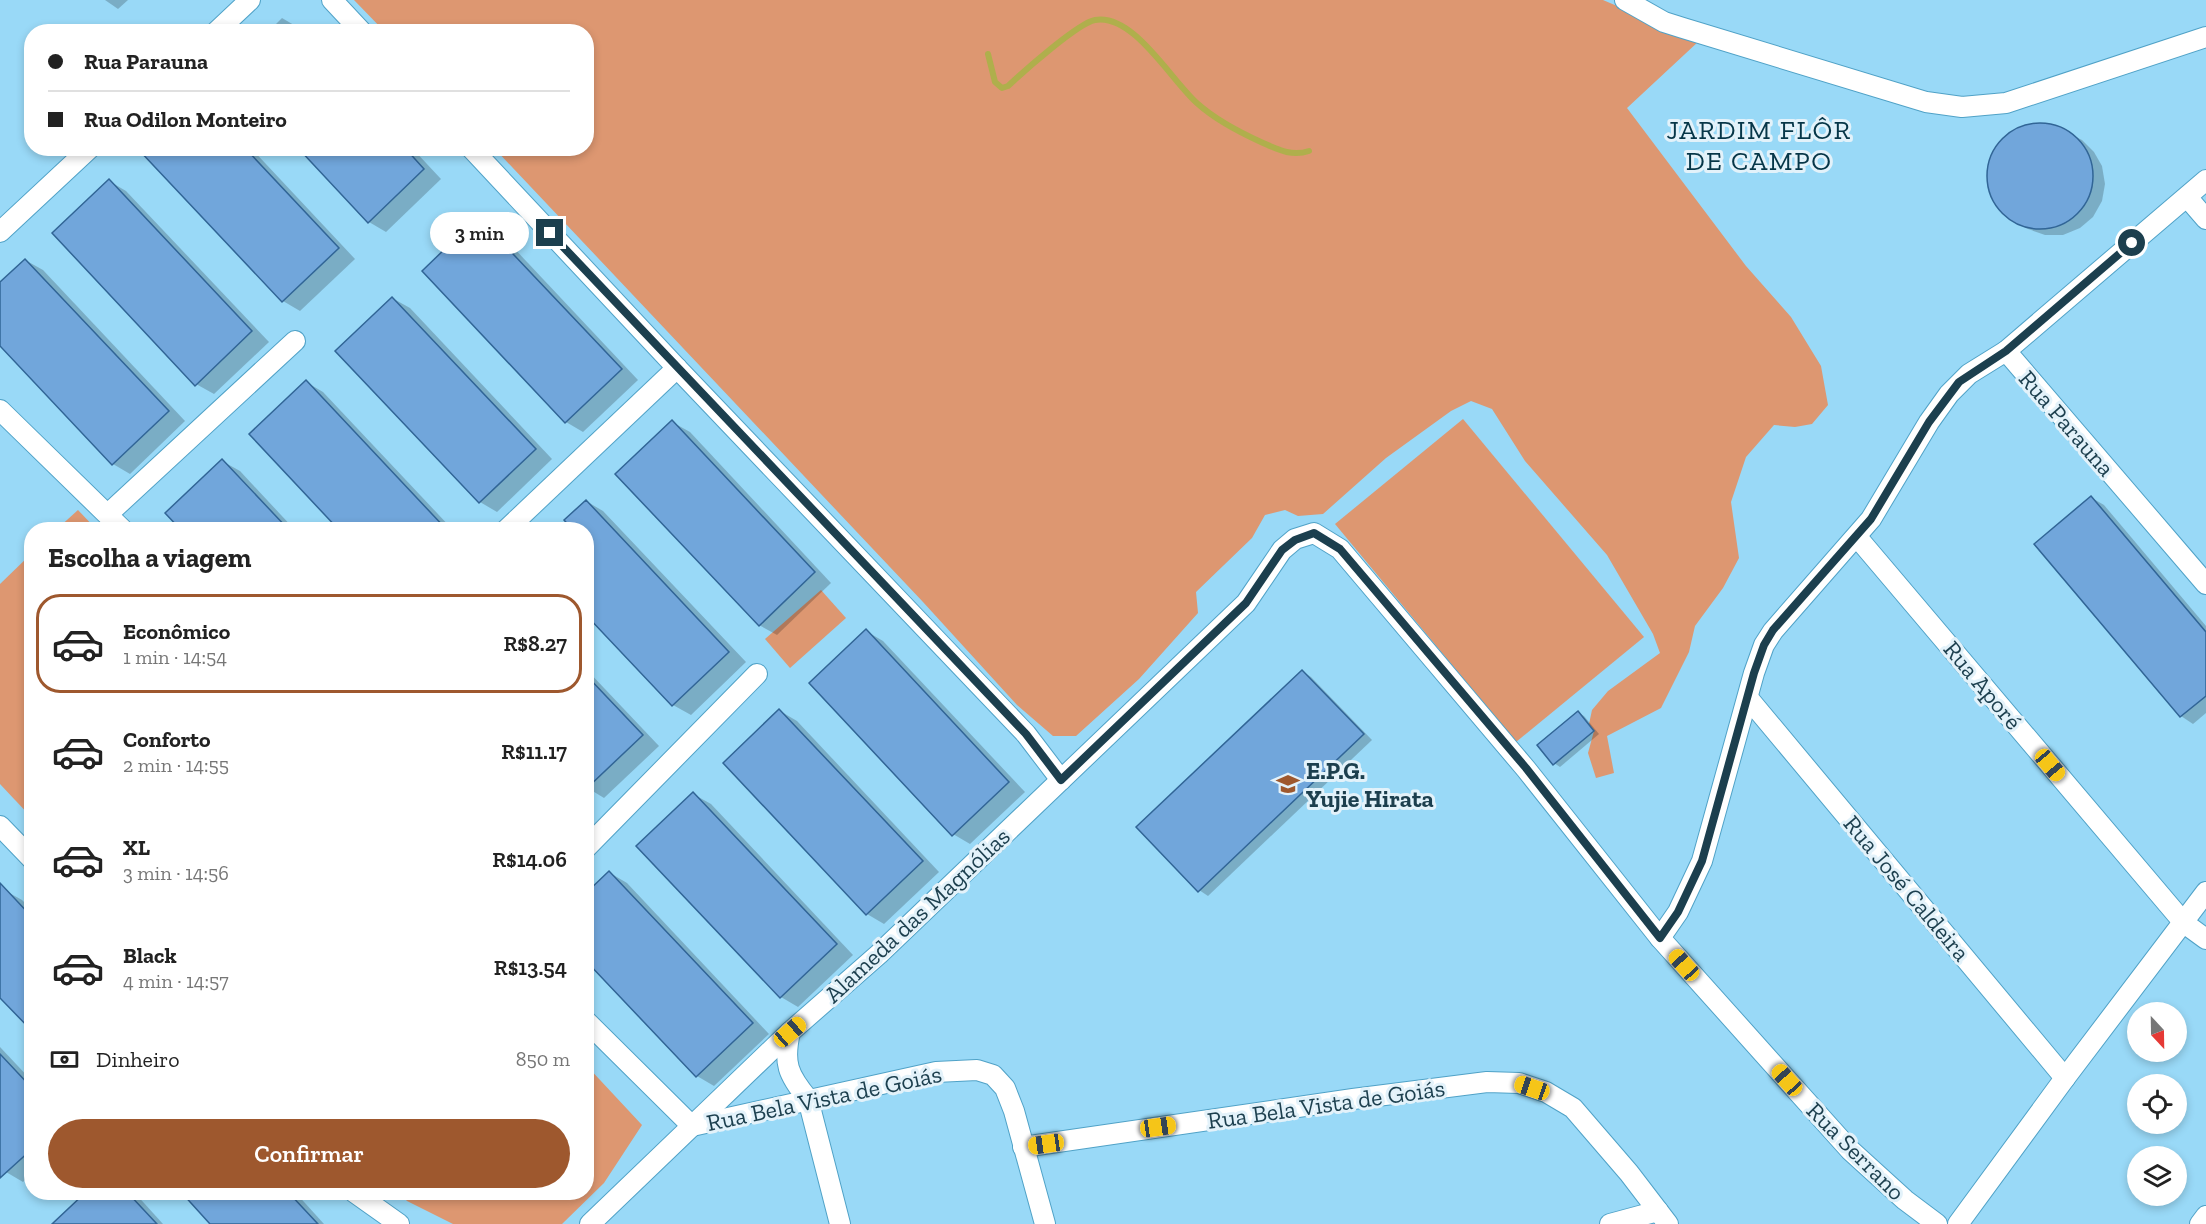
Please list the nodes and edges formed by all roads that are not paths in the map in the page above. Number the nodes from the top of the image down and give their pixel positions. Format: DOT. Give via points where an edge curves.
graph roads {
  1 [pos="250,0"];
  2 [pos="332,0"];
  3 [pos="1625,0"];
  4 [pos="224,24"];
  5 [pos="354,24"];
  6 [pos="2206,38"];
  7 [pos="80,156"];
  8 [pos="478,156"];
  9 [pos="2206,180"];
  10 [pos="2187,197"];
  11 [pos="4,219"];
  12 [pos="2206,219"];
  13 [pos="295,341"];
  14 [pos="2006,351"];
  15 [pos="677,368"];
  16 [pos="0,410"];
  17 [pos="108,514"];
  18 [pos="116,522"];
  19 [pos="514,522"];
  20 [pos="1857,537"];
  21 [pos="2206,584"];
  22 [pos="757,674"];
  23 [pos="1748,698"];
  24 [pos="1061,780"];
  25 [pos="3,835"];
  26 [pos="594,840"];
  27 [pos="24,852"];
  28 [pos="2206,892"];
  29 [pos="2184,923"];
  30 [pos="1660,938"];
  31 [pos="2206,939"];
  32 [pos="594,1029"];
  33 [pos="790,1032"];
  34 [pos="2065,1078"];
  35 [pos="808,1099"];
  36 [pos="692,1126"];
  37 [pos="1023,1147"];
  38 [pos="359,1200"];
  39 [pos="365,1200"];
  40 [pos="2206,1216"];
  41 [pos="1663,1217"];
  42 [pos="595,1221"];
  43 [pos="372,1224"];
  44 [pos="399,1224"];
  45 [pos="840,1224"];
  46 [pos="1045,1224"];
  47 [pos="1610,1224"];
  48 [pos="1937,1224"];
  49 [pos="1958,1224"];
  50 [pos="2200,1224"];
  1 -- 4 [label="street"];
  2 -- 5 [label="street"];
  3 -- 6 [label="street" via="1664,22 1926,102 1962,107 2006,103"];
  7 -- 11 [label="street"];
  8 -- 15 [label="street"];
  9 -- 10 [label="street, Rua Parauna"];
  10 -- 12 [label="street"];
  10 -- 14 [label="street, Rua Parauna"];
  13 -- 17 [label="street"];
  14 -- 20 [label="street" via="1969,374 1949,394"];
  14 -- 21 [label="street, Rua Parauna"];
  15 -- 19 [label="street"];
  15 -- 24 [label="street" via="1026,734"];
  16 -- 17 [label="street"];
  17 -- 18 [label="street"];
  20 -- 23 [label="street" via="1773,630 1764,645"];
  20 -- 29 [label="street, Rua Aporé"];
  22 -- 26 [label="street"];
  23 -- 30 [label="street" via="1702,861 1678,912"];
  23 -- 34 [label="street, Rua José Caldeira"];
  24 -- 30 [label="street, Alameda das Magnólias" via="1246,603 1282,550 1314,533 1340,549 1526,768"];
  24 -- 33 [label="street, Alameda das Magnólias" via="879,954"];
  25 -- 27 [label="street"];
  28 -- 29 [label="street"];
  29 -- 31 [label="street, Rua Aporé"];
  29 -- 34 [label="street"];
  30 -- 48 [label="street, Rua Serrano" via="1850,1150"];
  32 -- 36 [label="street"];
  33 -- 35 [label="street" via="785,1053 789,1071"];
  33 -- 36 [label="street, Alameda das Magnólias"];
  34 -- 49 [label="street"];
  35 -- 36 [label="street, Rua Bela Vista de Goiás"];
  35 -- 37 [label="street, Rua Bela Vista de Goiás" via="936,1072 977,1070 993,1075 1005,1088"];
  35 -- 45 [label="street"];
  36 -- 42 [label="street, Alameda das Magnólias"];
  37 -- 41 [label="street, Rua Bela Vista de Goiás" via="1353,1099 1487,1082 1518,1083 1546,1092 1573,1108"];
  37 -- 46 [label="street"];
  38 -- 43 [label="street"];
  39 -- 44 [label="street"];
  40 -- 50 [label="street"];
  41 -- 47 [label="street"];
}
